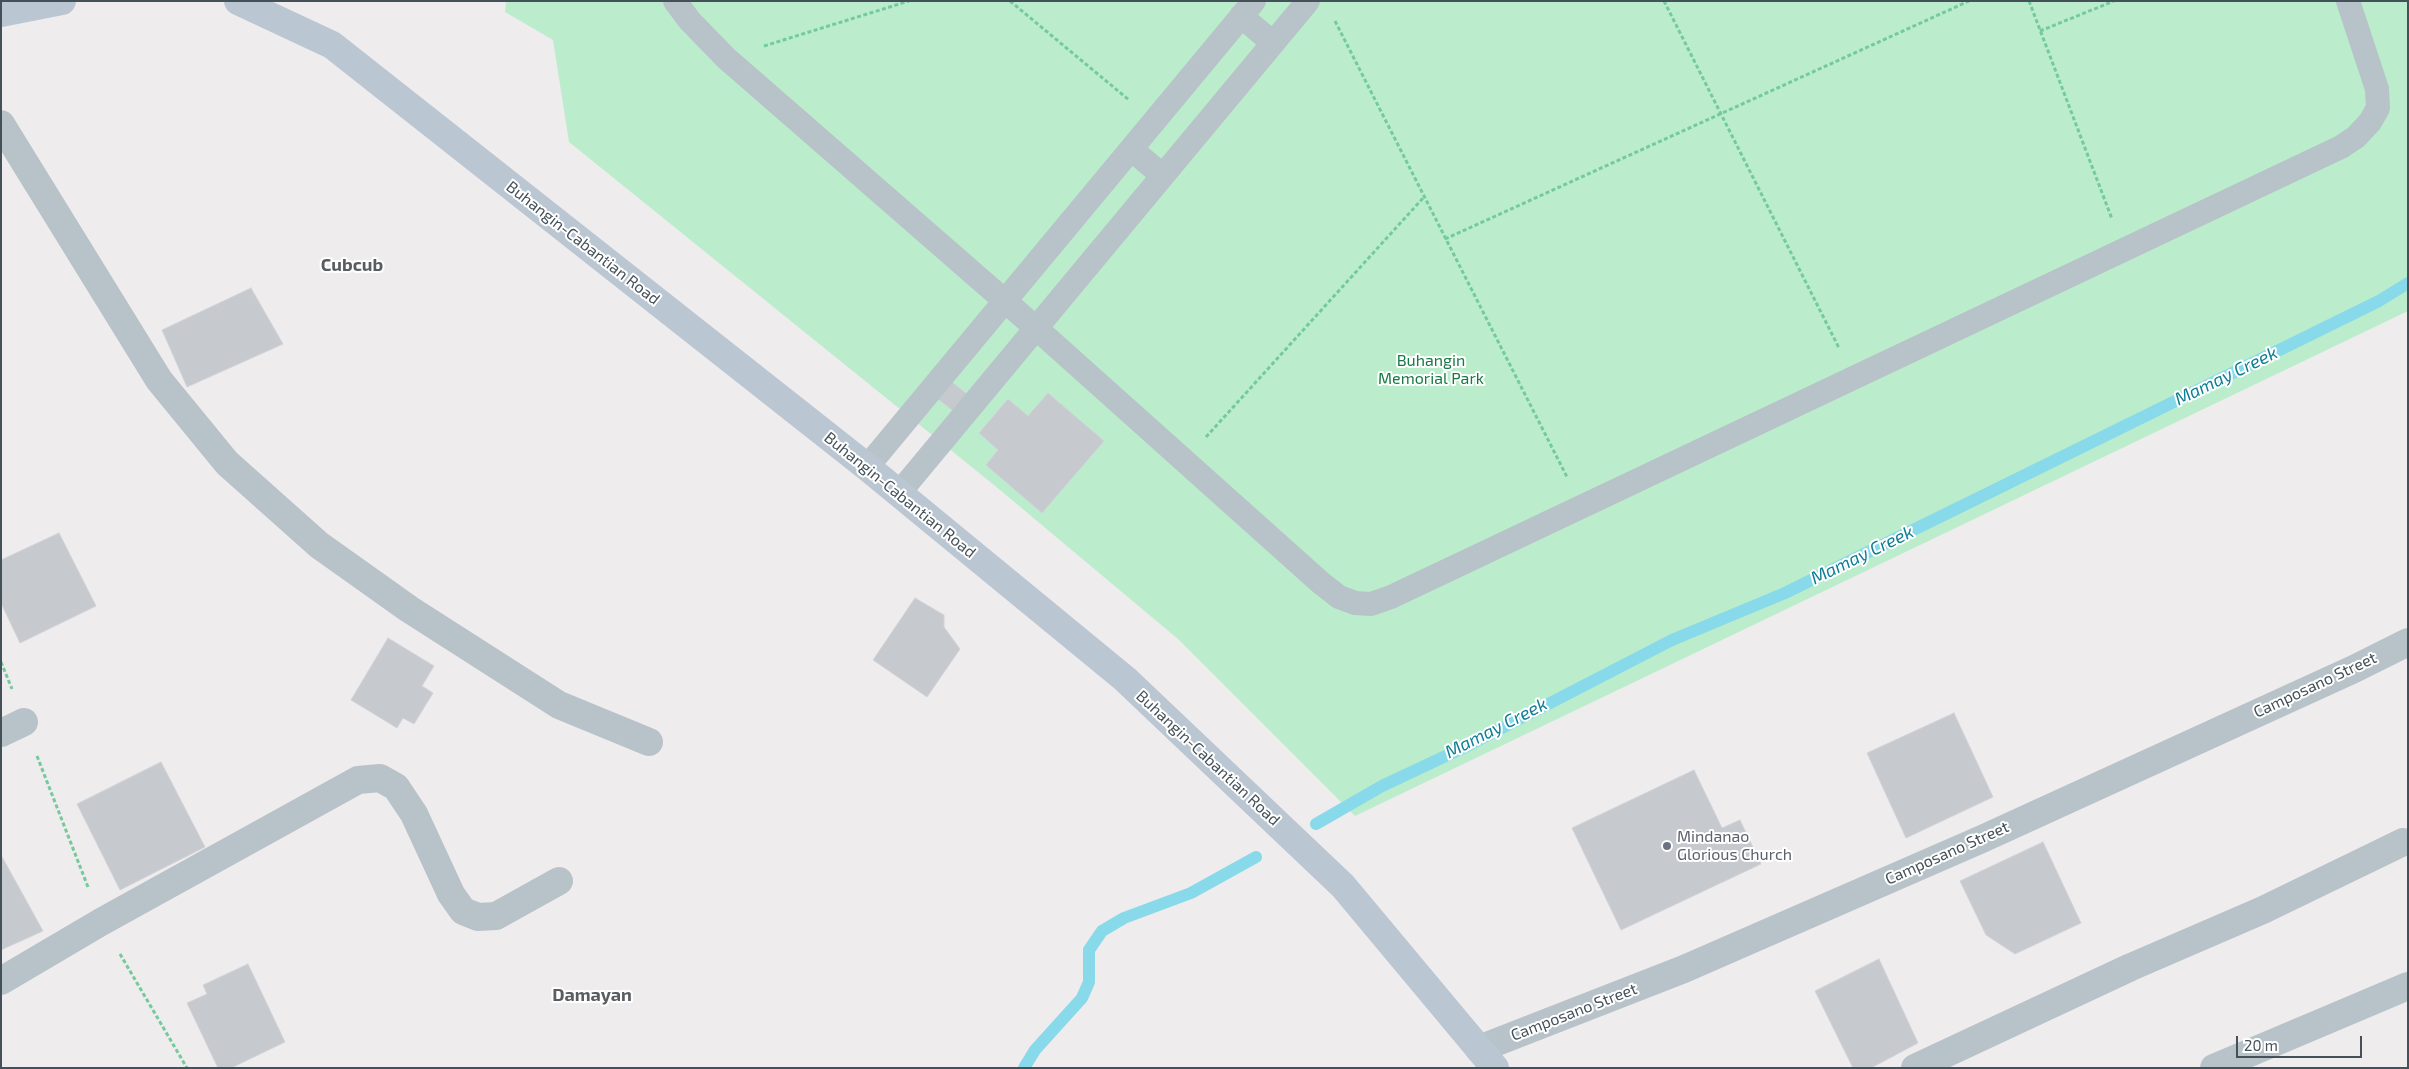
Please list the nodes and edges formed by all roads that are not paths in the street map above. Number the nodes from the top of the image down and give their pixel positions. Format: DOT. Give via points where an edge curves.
graph roads {
  1 [pos="62,1"];
  2 [pos="238,1"];
  3 [pos="675,1"];
  4 [pos="1308,1"];
  5 [pos="2348,1"];
  6 [pos="1248,9"];
  7 [pos="1,12"];
  8 [pos="1273,43"];
  9 [pos="1,124"];
  10 [pos="1131,149"];
  11 [pos="1162,176"];
  12 [pos="1004,302"];
  13 [pos="1036,328"];
  14 [pos="867,467"];
  15 [pos="899,493"];
  16 [pos="2408,642"];
  17 [pos="649,742"];
  18 [pos="2403,842"];
  19 [pos="559,881"];
  20 [pos="1,982"];
  21 [pos="2408,986"];
  22 [pos="1487,1058"];
  23 [pos="1915,1068"];
  24 [pos="2214,1068"];
  1 -- 7 [label="main road"];
  2 -- 14 [label="main road, Buhangin-Cabantian Road" via="332,45"];
  3 -- 12 [label="lane" via="726,58"];
  4 -- 8 [label="lane"];
  5 -- 13 [label="lane" via="2377,89 2378,108 2356,137 2341,147 1371,604 1339,597 1321,583"];
  6 -- 8 [label="lane"];
  6 -- 10 [label="lane"];
  8 -- 11 [label="lane"];
  9 -- 17 [label="street" via="159,380 227,464 319,545 409,609 558,705"];
  10 -- 11 [label="lane"];
  10 -- 12 [label="lane"];
  11 -- 13 [label="lane"];
  12 -- 13 [label="lane"];
  12 -- 14 [label="lane"];
  13 -- 15 [label="lane"];
  14 -- 15 [label="main road, Buhangin-Cabantian Road"];
  15 -- 22 [label="main road, Buhangin-Cabantian Road" via="1125,679 1336,879"];
  16 -- 22 [label="street, Camposano Street" via="1982,839"];
  18 -- 23 [label="street" via="2263,910"];
  19 -- 20 [label="street" via="496,916 478,917 463,911 451,894 414,814 396,787 380,778 358,780 101,922"];
  21 -- 24 [label="street"];
}
